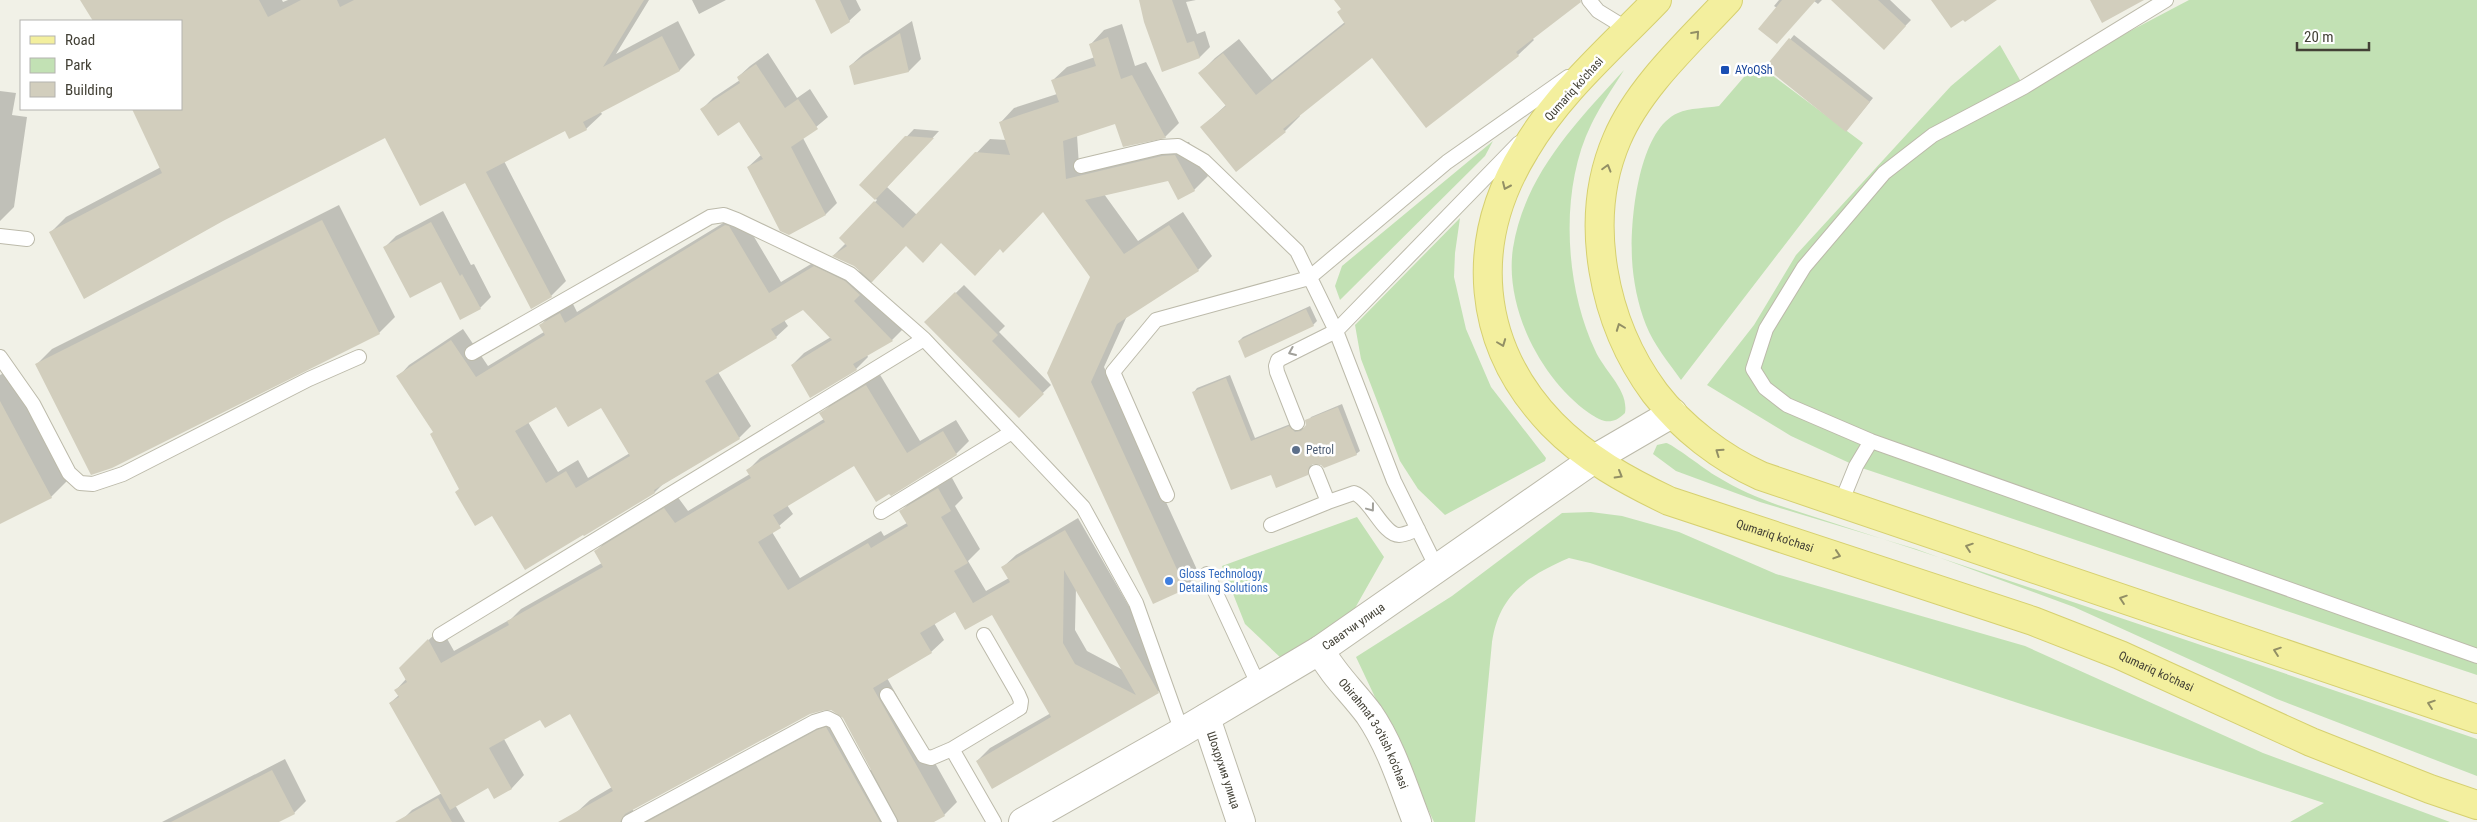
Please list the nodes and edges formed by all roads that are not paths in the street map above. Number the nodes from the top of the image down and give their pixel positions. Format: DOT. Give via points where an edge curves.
graph roads {
  1 [pos="1589,0"];
  2 [pos="1658,0"];
  3 [pos="1728,0"];
  4 [pos="2166,0"];
  5 [pos="1622,37"];
  6 [pos="1560,101"];
  7 [pos="1081,166"];
  8 [pos="0,236"];
  9 [pos="27,239"];
  10 [pos="1309,278"];
  11 [pos="1336,331"];
  12 [pos="924,339"];
  13 [pos="472,353"];
  14 [pos="0,357"];
  15 [pos="359,357"];
  16 [pos="1673,413"];
  17 [pos="1297,423"];
  18 [pos="1012,432"];
  19 [pos="1871,441"];
  20 [pos="1594,459"];
  21 [pos="1316,472"];
  22 [pos="1167,495"];
  23 [pos="1328,502"];
  24 [pos="1841,503"];
  25 [pos="881,512"];
  26 [pos="1271,524"];
  27 [pos="1418,529"];
  28 [pos="1437,568"];
  29 [pos="1207,574"];
  30 [pos="440,635"];
  31 [pos="984,635"];
  32 [pos="1320,650"];
  33 [pos="2477,656"];
  34 [pos="1260,686"];
  35 [pos="887,695"];
  36 [pos="1206,718"];
  37 [pos="2477,720"];
  38 [pos="1182,732"];
  39 [pos="952,748"];
  40 [pos="2477,805"];
  41 [pos="629,822"];
  42 [pos="890,822"];
  43 [pos="994,822"];
  44 [pos="1023,822"];
  45 [pos="1241,822"];
  46 [pos="1417,822"];
  1 -- 5 [label="lane"];
  2 -- 5 [label="main road, Qumariq ko'chasi"];
  16 -- 3 [label="main road, one-way" via="1640,372 1612,306 1601,250 1602,192 1612,150 1631,114 1646,92"];
  4 -- 19 [label="lane" via="2024,87 1933,135 1884,173 1804,267 1766,328 1752,369 1765,388 1787,405"];
  5 -- 6 [label="main road, Qumariq ko'chasi"];
  5 -- 10 [label="lane" via="1447,162"];
  6 -- 11 [label="lane"];
  6 -- 20 [label="main road, Qumariq ko'chasi, one-way" via="1524,150 1499,203 1488,243 1488,283 1494,322 1523,386 1552,424"];
  7 -- 10 [label="lane" via="1178,146 1204,161 1297,251"];
  8 -- 9 [label="lane"];
  10 -- 11 [label="lane"];
  10 -- 22 [label="lane" via="1156,320 1113,372"];
  11 -- 17 [label="lane, one-way" via="1278,360 1277,372"];
  11 -- 27 [label="lane" via="1394,481"];
  12 -- 13 [label="lane" via="850,274 724,215 694,224"];
  12 -- 18 [label="lane"];
  12 -- 30 [label="lane"];
  14 -- 15 [label="lane" via="33,404 69,473 80,483 92,484 123,474"];
  16 -- 20 [label="street, Саватчи улица"];
  24 -- 16 [label="main road, one-way" via="1750,471 1694,434"];
  18 -- 25 [label="lane"];
  18 -- 38 [label="lane" via="1083,507 1136,604"];
  19 -- 24 [label="lane" via="1856,466"];
  19 -- 33 [label="lane"];
  20 -- 28 [label="street, Саватчи улица"];
  20 -- 40 [label="main road, Qumariq ko'chasi, one-way" via="1650,492 1689,509 2049,627 2120,655 2311,742"];
  21 -- 23 [label="lane"];
  23 -- 26 [label="lane"];
  23 -- 27 [label="lane, one-way" via="1354,493 1366,500 1392,533 1399,535"];
  37 -- 24 [label="main road, one-way"];
  27 -- 28 [label="lane"];
  28 -- 32 [label="street, Саватчи улица"];
  29 -- 34 [label="lane"];
  31 -- 39 [label="lane" via="1018,694 1020,708"];
  32 -- 34 [label="street, Саватчи улица"];
  32 -- 46 [label="street, Obirahmat 3-o'tish ko'chasi" via="1333,673 1368,714 1385,742"];
  34 -- 36 [label="street, Саватчи улица"];
  35 -- 39 [label="lane" via="924,756 931,758"];
  36 -- 38 [label="street, Саватчи улица"];
  36 -- 45 [label="street, Шохрухия улица"];
  38 -- 44 [label="street, Саватчи улица"];
  39 -- 43 [label="lane"];
  41 -- 42 [label="lane" via="814,722 827,718 835,722"];
}
